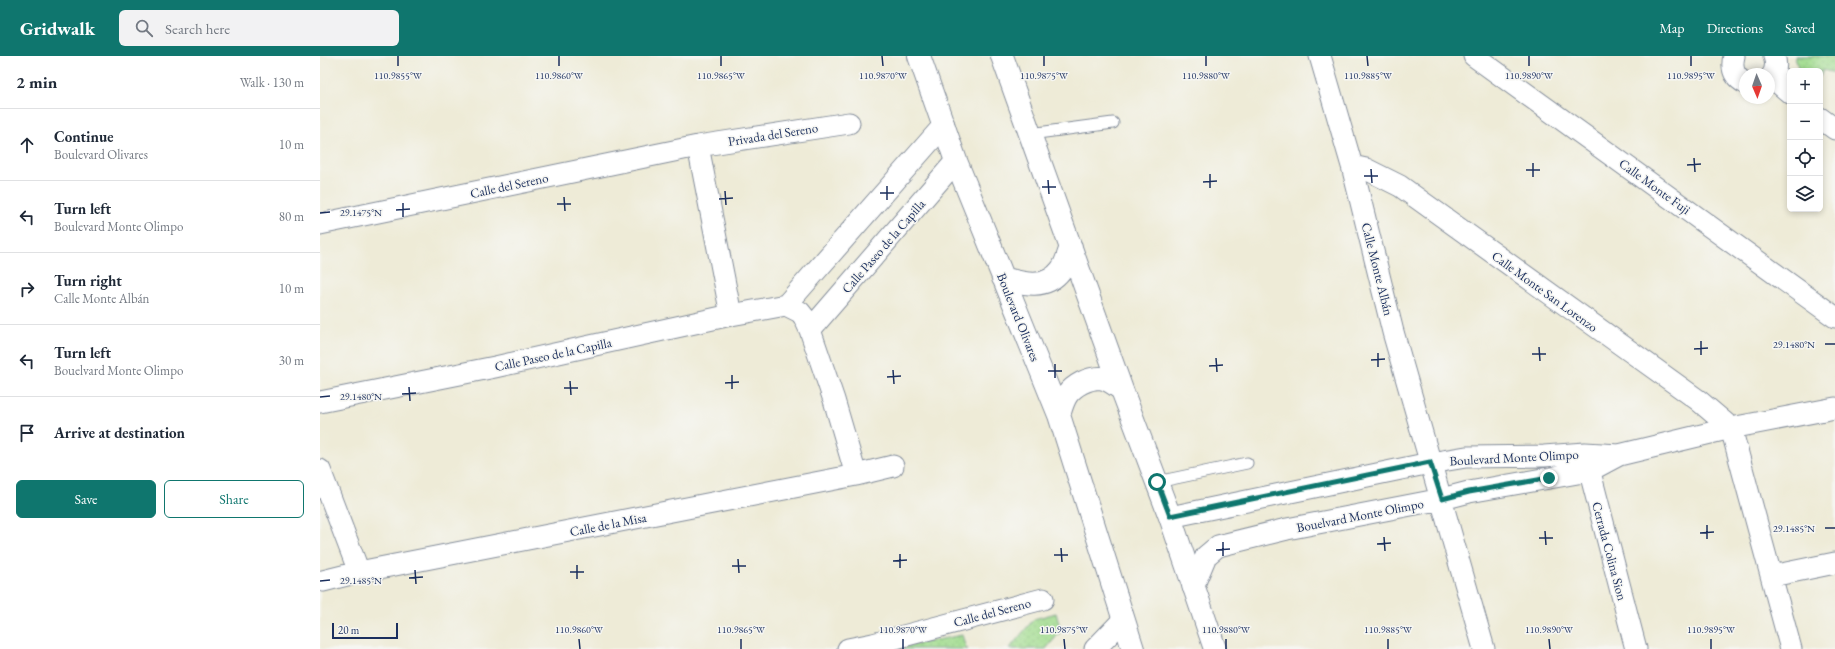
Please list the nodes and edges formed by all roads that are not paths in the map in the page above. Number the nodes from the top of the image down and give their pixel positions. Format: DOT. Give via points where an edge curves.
graph roads {
  1 [pos="919,56"];
  2 [pos="1002,56"];
  3 [pos="1320,56"];
  4 [pos="1474,56"];
  5 [pos="1734,56"];
  6 [pos="1774,56"];
  7 [pos="1774,68"];
  8 [pos="1739,78"];
  9 [pos="1775,82"];
  10 [pos="1787,91"];
  11 [pos="1823,120"];
  12 [pos="848,123"];
  13 [pos="1113,123"];
  14 [pos="944,125"];
  15 [pos="1835,129"];
  16 [pos="1030,134"];
  17 [pos="698,146"];
  18 [pos="956,161"];
  19 [pos="1352,166"];
  20 [pos="320,224"];
  21 [pos="1071,247"];
  22 [pos="1003,278"];
  23 [pos="793,309"];
  24 [pos="731,315"];
  25 [pos="1835,317"];
  26 [pos="810,330"];
  27 [pos="1122,390"];
  28 [pos="320,402"];
  29 [pos="1835,408"];
  30 [pos="1059,415"];
  31 [pos="1731,428"];
  32 [pos="1430,462"];
  33 [pos="1587,462"];
  34 [pos="1247,463"];
  35 [pos="894,466"];
  36 [pos="320,470"];
  37 [pos="856,475"];
  38 [pos="1157,482"];
  39 [pos="1439,490"];
  40 [pos="1170,516"];
  41 [pos="1835,563"];
  42 [pos="359,572"];
  43 [pos="1772,576"];
  44 [pos="323,581"];
  45 [pos="1193,587"];
  46 [pos="1043,599"];
  47 [pos="1123,620"];
  48 [pos="874,646"];
  49 [pos="848,649"];
  50 [pos="1095,649"];
  51 [pos="1133,649"];
  52 [pos="1215,649"];
  53 [pos="1484,649"];
  54 [pos="1636,649"];
  55 [pos="1791,649"];
  1 -- 14 [label="street, Boulevard Olivares"];
  2 -- 16 [label="street"];
  3 -- 19 [label="street, Calle Monte Albán"];
  4 -- 25 [label="street, Calle Monte Fuji"];
  5 -- 8 [label="street" via="1733,70"];
  6 -- 7 [label="street"];
  9 -- 10 [label="street"];
  11 -- 15 [label="street"];
  12 -- 17 [label="street, Privada del Sereno"];
  13 -- 16 [label="lane"];
  14 -- 18 [label="street, Boulevard Olivares"];
  14 -- 23 [label="street"];
  16 -- 21 [label="street"];
  17 -- 20 [label="street, Calle del Sereno"];
  17 -- 24 [label="street"];
  18 -- 22 [label="street, Boulevard Olivares"];
  18 -- 26 [label="street, Calle Paseo de la Capilla"];
  19 -- 31 [label="street, Calle Monte San Lorenzo" via="1366,169 1400,186 1698,400"];
  19 -- 32 [label="street, Calle Monte Albán" via="1393,332"];
  21 -- 22 [label="street" via="1062,269 1053,278 1038,284 1024,284"];
  21 -- 27 [label="street"];
  22 -- 30 [label="street, Boulevard Olivares"];
  23 -- 24 [label="street, Calle Paseo de la Capilla"];
  23 -- 26 [label="street" via="804,317"];
  24 -- 28 [label="street, Calle Paseo de la Capilla"];
  26 -- 37 [label="street"];
  27 -- 30 [label="street" via="1110,381 1100,378 1084,381 1066,396"];
  27 -- 38 [label="street"];
  29 -- 31 [label="street, Boulevard Monte Olimpo"];
  30 -- 47 [label="street, Boulevard Olivares"];
  31 -- 33 [label="street, Boulevard Monte Olimpo"];
  31 -- 43 [label="street"];
  32 -- 33 [label="street, Boulevard Monte Olimpo" via="1466,457 1544,456"];
  32 -- 39 [label="street, Calle Monte Albán"];
  32 -- 40 [label="street, Boulevard Monte Olimpo"];
  33 -- 39 [label="street, Bouelvard Monte Olimpo" via="1469,492"];
  33 -- 54 [label="street, Cerrada Colina Sion"];
  34 -- 38 [label="lane"];
  35 -- 37 [label="street, Calle de la Misa"];
  36 -- 42 [label="street"];
  37 -- 42 [label="street, Calle de la Misa"];
  38 -- 40 [label="street"];
  39 -- 45 [label="street, Bouelvard Monte Olimpo" via="1218,546 1206,556"];
  39 -- 53 [label="street, Calle Monte Albán"];
  40 -- 45 [label="street"];
  41 -- 43 [label="street"];
  42 -- 44 [label="street, Calle de la Misa"];
  43 -- 55 [label="street"];
  45 -- 52 [label="street"];
  46 -- 48 [label="street, Calle del Sereno"];
  47 -- 50 [label="street"];
  47 -- 51 [label="street, Boulevard Olivares"];
  48 -- 49 [label="street, Calle del Sereno"];
}
